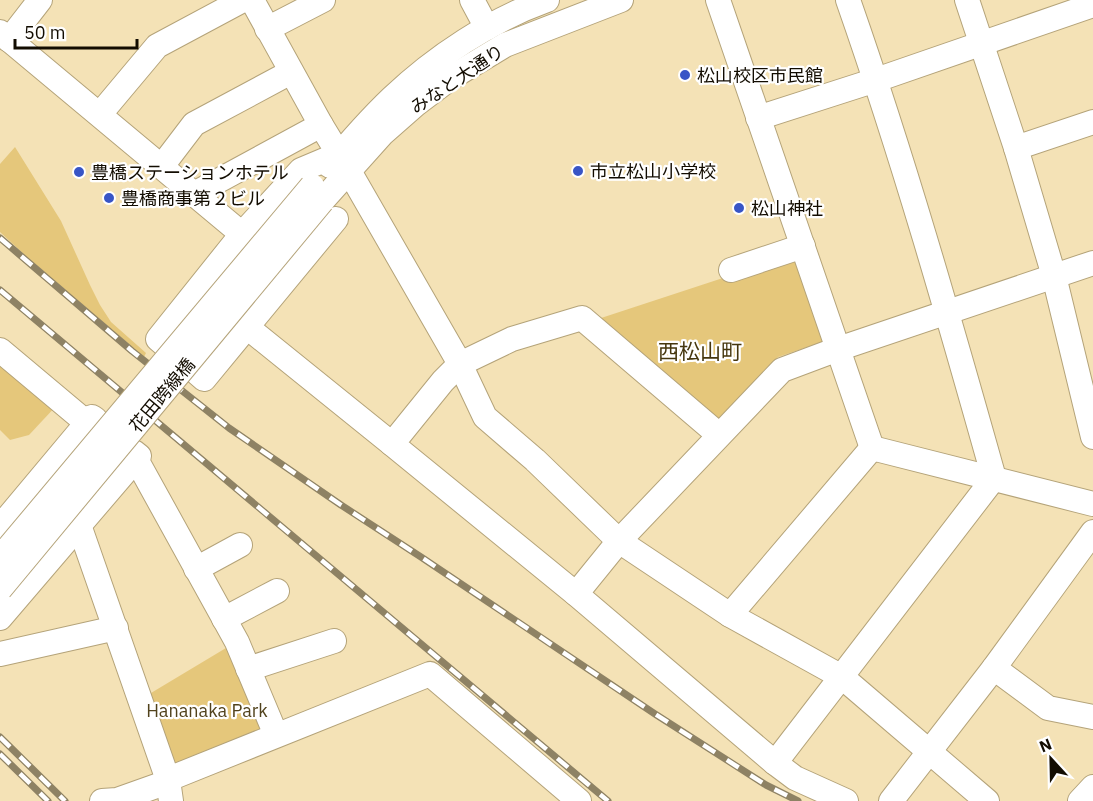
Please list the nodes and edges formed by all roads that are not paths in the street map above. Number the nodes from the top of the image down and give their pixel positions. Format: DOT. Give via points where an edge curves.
graph roads {
  1 [pos="40,0"];
  2 [pos="243,0"];
  3 [pos="252,0"];
  4 [pos="322,0"];
  5 [pos="472,0"];
  6 [pos="547,0"];
  7 [pos="621,0"];
  8 [pos="718,0"];
  9 [pos="848,0"];
  10 [pos="967,0"];
  11 [pos="1093,5"];
  12 [pos="487,28"];
  13 [pos="267,29"];
  14 [pos="4,36"];
  15 [pos="981,42"];
  16 [pos="291,72"];
  17 [pos="876,80"];
  18 [pos="100,114"];
  19 [pos="758,118"];
  20 [pos="1093,122"];
  21 [pos="321,125"];
  22 [pos="1016,148"];
  23 [pos="344,162"];
  24 [pos="162,166"];
  25 [pos="194,194"];
  26 [pos="323,202"];
  27 [pos="242,234"];
  28 [pos="803,246"];
  29 [pos="1093,263"];
  30 [pos="731,270"];
  31 [pos="1054,276"];
  32 [pos="947,313"];
  33 [pos="247,327"];
  34 [pos="838,349"];
  35 [pos="0,350"];
  36 [pos="460,364"];
  37 [pos="719,435"];
  38 [pos="1093,437"];
  39 [pos="392,444"];
  40 [pos="872,448"];
  41 [pos="994,478"];
  42 [pos="1093,504"];
  43 [pos="79,525"];
  44 [pos="0,527"];
  45 [pos="1093,532"];
  46 [pos="619,541"];
  47 [pos="240,545"];
  48 [pos="0,558"];
  49 [pos="196,569"];
  50 [pos="0,589"];
  51 [pos="277,591"];
  52 [pos="576,594"];
  53 [pos="730,615"];
  54 [pos="0,618"];
  55 [pos="224,620"];
  56 [pos="116,628"];
  57 [pos="334,641"];
  58 [pos="0,654"];
  59 [pos="994,668"];
  60 [pos="248,669"];
  61 [pos="842,677"];
  62 [pos="1093,717"];
  63 [pos="276,735"];
  64 [pos="929,751"];
  65 [pos="775,763"];
  66 [pos="1093,786"];
  67 [pos="170,790"];
  68 [pos="573,800"];
  69 [pos="102,801"];
  70 [pos="846,801"];
  71 [pos="891,801"];
  72 [pos="987,801"];
  73 [pos="1080,801"];
  1 -- 14 [label="street"];
  2 -- 18 [label="street" via="157,46"];
  3 -- 13 [label="street"];
  4 -- 13 [label="street"];
  5 -- 12 [label="street"];
  6 -- 12 [label="street, みなと大通り"];
  7 -- 23 [label="street, みなと大通り" via="505,45 452,77"];
  8 -- 19 [label="street"];
  9 -- 17 [label="street"];
  10 -- 15 [label="street"];
  11 -- 15 [label="street"];
  12 -- 23 [label="street, みなと大通り" via="438,59 392,98"];
  13 -- 16 [label="street"];
  14 -- 18 [label="street"];
  15 -- 17 [label="street"];
  15 -- 22 [label="street"];
  16 -- 21 [label="street"];
  16 -- 24 [label="street" via="194,124"];
  17 -- 19 [label="street"];
  17 -- 32 [label="street"];
  18 -- 24 [label="street"];
  19 -- 28 [label="street"];
  20 -- 22 [label="street"];
  21 -- 23 [label="street"];
  21 -- 25 [label="street"];
  22 -- 31 [label="street"];
  23 -- 26 [label="street, みなと大通り"];
  23 -- 27 [label="street" via="301,170"];
  23 -- 36 [label="street"];
  24 -- 25 [label="street"];
  25 -- 27 [label="street"];
  26 -- 33 [label="street"];
  26 -- 48 [label="street, 花田跨線橋, bridge"];
  26 -- 50 [label="street, 花田跨線橋, bridge"];
  27 -- 33 [label="street" via="158,339 204,379"];
  28 -- 30 [label="street"];
  28 -- 34 [label="street"];
  29 -- 31 [label="street"];
  31 -- 32 [label="street"];
  31 -- 38 [label="street"];
  32 -- 34 [label="street"];
  32 -- 41 [label="street"];
  33 -- 39 [label="street"];
  34 -- 37 [label="street" via="782,370"];
  34 -- 40 [label="street"];
  35 -- 44 [label="street" via="91,421"];
  36 -- 37 [label="street" via="512,339 582,318"];
  36 -- 39 [label="street"];
  36 -- 46 [label="street" via="485,417"];
  37 -- 46 [label="street"];
  39 -- 52 [label="street"];
  40 -- 41 [label="street"];
  40 -- 53 [label="street"];
  41 -- 42 [label="street"];
  41 -- 61 [label="street"];
  43 -- 49 [label="street" via="135,456"];
  43 -- 54 [label="street"];
  43 -- 56 [label="street"];
  45 -- 59 [label="street"];
  46 -- 52 [label="street"];
  46 -- 53 [label="street"];
  47 -- 49 [label="street"];
  49 -- 55 [label="street"];
  51 -- 55 [label="street"];
  52 -- 65 [label="street"];
  53 -- 61 [label="street"];
  55 -- 60 [label="street"];
  56 -- 58 [label="street"];
  56 -- 67 [label="street"];
  57 -- 60 [label="street"];
  59 -- 62 [label="street" via="1048,708"];
  59 -- 64 [label="street"];
  60 -- 63 [label="street"];
  61 -- 64 [label="street"];
  61 -- 65 [label="street"];
  63 -- 67 [label="street"];
  63 -- 68 [label="street" via="430,674"];
  64 -- 71 [label="street"];
  64 -- 72 [label="street"];
  65 -- 70 [label="street" via="795,778"];
  66 -- 73 [label="street"];
  67 -- 69 [label="street"];
}
